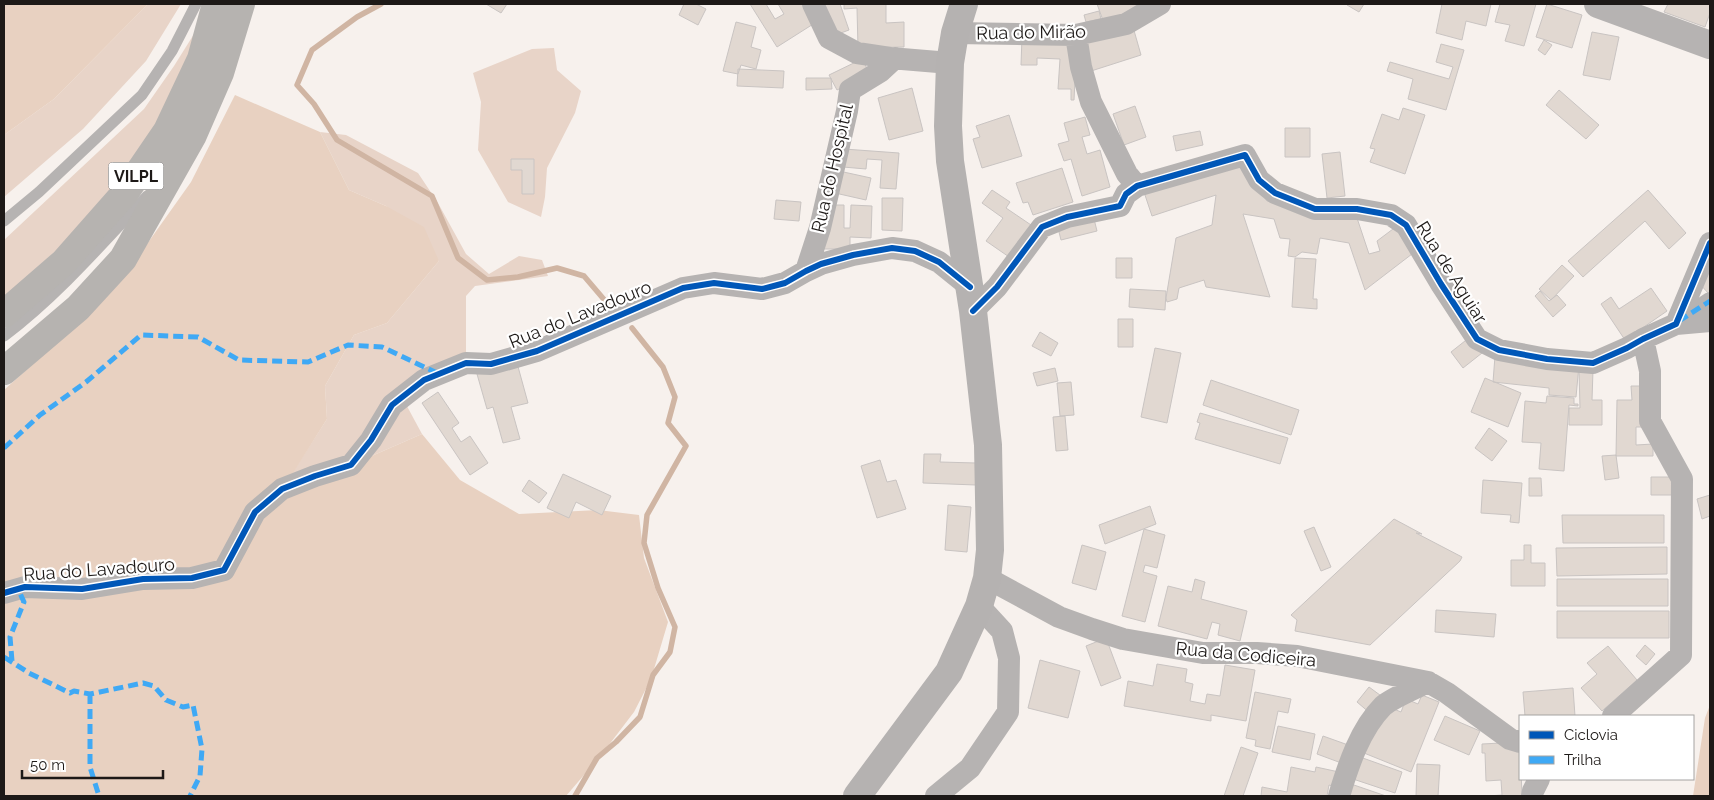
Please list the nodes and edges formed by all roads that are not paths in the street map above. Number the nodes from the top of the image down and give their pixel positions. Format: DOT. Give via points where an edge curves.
graph roads {
  1 [pos="196,4"];
  2 [pos="216,4"];
  3 [pos="241,4"];
  4 [pos="964,4"];
  5 [pos="1160,4"];
  6 [pos="1598,4"];
  7 [pos="813,5"];
  8 [pos="954,33"];
  9 [pos="1076,35"];
  10 [pos="1710,45"];
  11 [pos="896,58"];
  12 [pos="950,64"];
  13 [pos="174,166"];
  14 [pos="1137,186"];
  15 [pos="4,222"];
  16 [pos="1710,243"];
  17 [pos="806,271"];
  18 [pos="971,299"];
  19 [pos="1710,301"];
  20 [pos="4,314"];
  21 [pos="1710,321"];
  22 [pos="1676,324"];
  23 [pos="4,336"];
  24 [pos="1643,338"];
  25 [pos="4,372"];
  26 [pos="987,578"];
  27 [pos="4,593"];
  28 [pos="980,606"];
  29 [pos="1428,682"];
  30 [pos="1614,715"];
  31 [pos="1519,742"];
  32 [pos="1538,780"];
  33 [pos="857,796"];
  34 [pos="936,796"];
  35 [pos="1339,796"];
  36 [pos="1532,796"];
  1 -- 15 [label="lane, VILPL" via="172,51 142,95"];
  2 -- 20 [label="highway, VILPL" via="201,59 167,130 135,178 64,262"];
  3 -- 13 [label="highway, VILPL" via="220,73 193,136"];
  4 -- 8 [label="main road"];
  5 -- 9 [label="street, Rua do Mirão" via="1126,24"];
  6 -- 10 [label="street"];
  7 -- 11 [label="street" via="829,38 857,53"];
  8 -- 9 [label="street, Rua do Mirão"];
  8 -- 12 [label="main road"];
  9 -- 14 [label="street" via="1091,102"];
  11 -- 12 [label="street"];
  11 -- 17 [label="street, Rua do Hospital" via="850,90 820,228"];
  12 -- 18 [label="main road" via="950,161"];
  13 -- 23 [label="lane, VILPL" via="81,266"];
  13 -- 25 [label="highway, VILPL" via="123,259 78,308"];
  14 -- 18 [label="street" via="1126,194 1120,206 1042,227 983,302"];
  14 -- 24 [label="street, Rua de Aguiar" via="1245,155 1259,180 1275,193 1315,209 1357,209 1391,215 1406,225 1477,339 1499,350 1547,359 1593,362"];
  16 -- 22 [label="street"];
  17 -- 18 [label="street, Rua do Lavadouro" via="853,255 892,248 915,251 939,262"];
  17 -- 27 [label="street, Rua do Lavadouro" via="785,283 762,289 714,283 683,288 537,351 491,364 466,363 424,380 392,405 351,465 282,489 255,512 224,570 192,578 143,579 82,588 25,588"];
  18 -- 26 [label="main road" via="988,445 990,550"];
  19 -- 22 [label="street"];
  21 -- 22 [label="street, Rua de Aguiar"];
  22 -- 24 [label="street, Rua de Aguiar"];
  24 -- 30 [label="street" via="1650,371 1650,421 1682,479 1681,655"];
  26 -- 28 [label="main road"];
  26 -- 29 [label="street, Rua da Codiceira" via="1059,617 1123,639 1203,653 1297,656"];
  28 -- 33 [label="main road" via="949,672"];
  28 -- 34 [label="street" via="1002,631 1009,658 1008,712 970,768"];
  29 -- 31 [label="street, Rua da Codiceira" via="1510,739"];
  29 -- 35 [label="street" via="1385,705 1370,722 1358,744"];
  32 -- 36 [label="street"];
}
